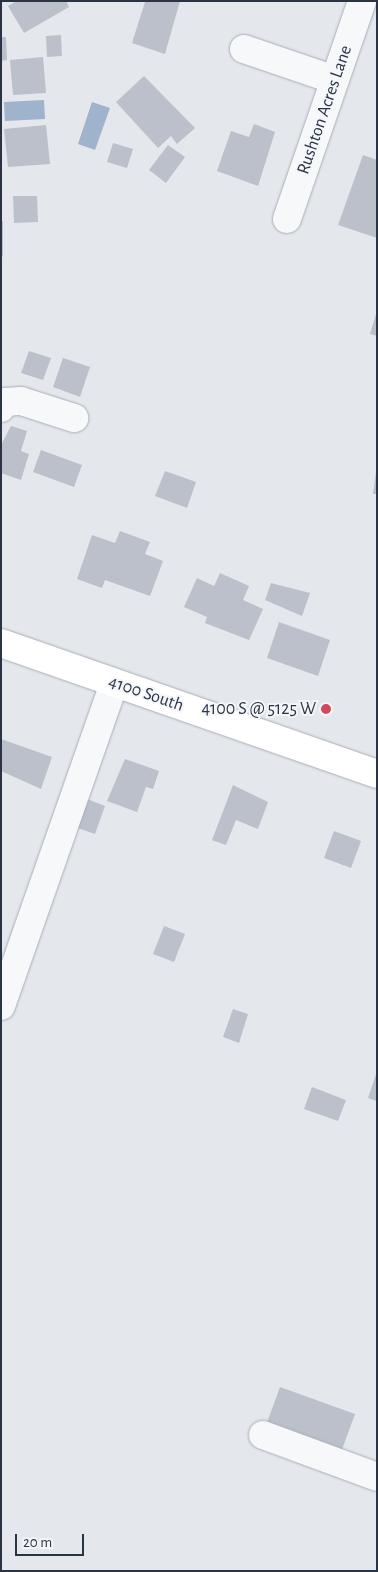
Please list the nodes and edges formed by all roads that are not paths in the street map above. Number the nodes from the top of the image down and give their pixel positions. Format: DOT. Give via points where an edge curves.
graph roads {
  1 [pos="362,1"];
  2 [pos="244,50"];
  3 [pos="335,80"];
  4 [pos="287,220"];
  5 [pos="1,408"];
  6 [pos="74,418"];
  7 [pos="1,643"];
  8 [pos="114,682"];
  9 [pos="377,774"];
  10 [pos="1,1006"];
  11 [pos="264,1435"];
  12 [pos="377,1477"];
  1 -- 3 [label="street, Rushton Acres Lane"];
  2 -- 3 [label="street"];
  3 -- 4 [label="street, Rushton Acres Lane"];
  5 -- 6 [label="street" via="5,402 21,400"];
  7 -- 8 [label="main road, 4100 South"];
  8 -- 9 [label="main road, 4100 South"];
  8 -- 10 [label="street"];
  11 -- 12 [label="street"];
}
